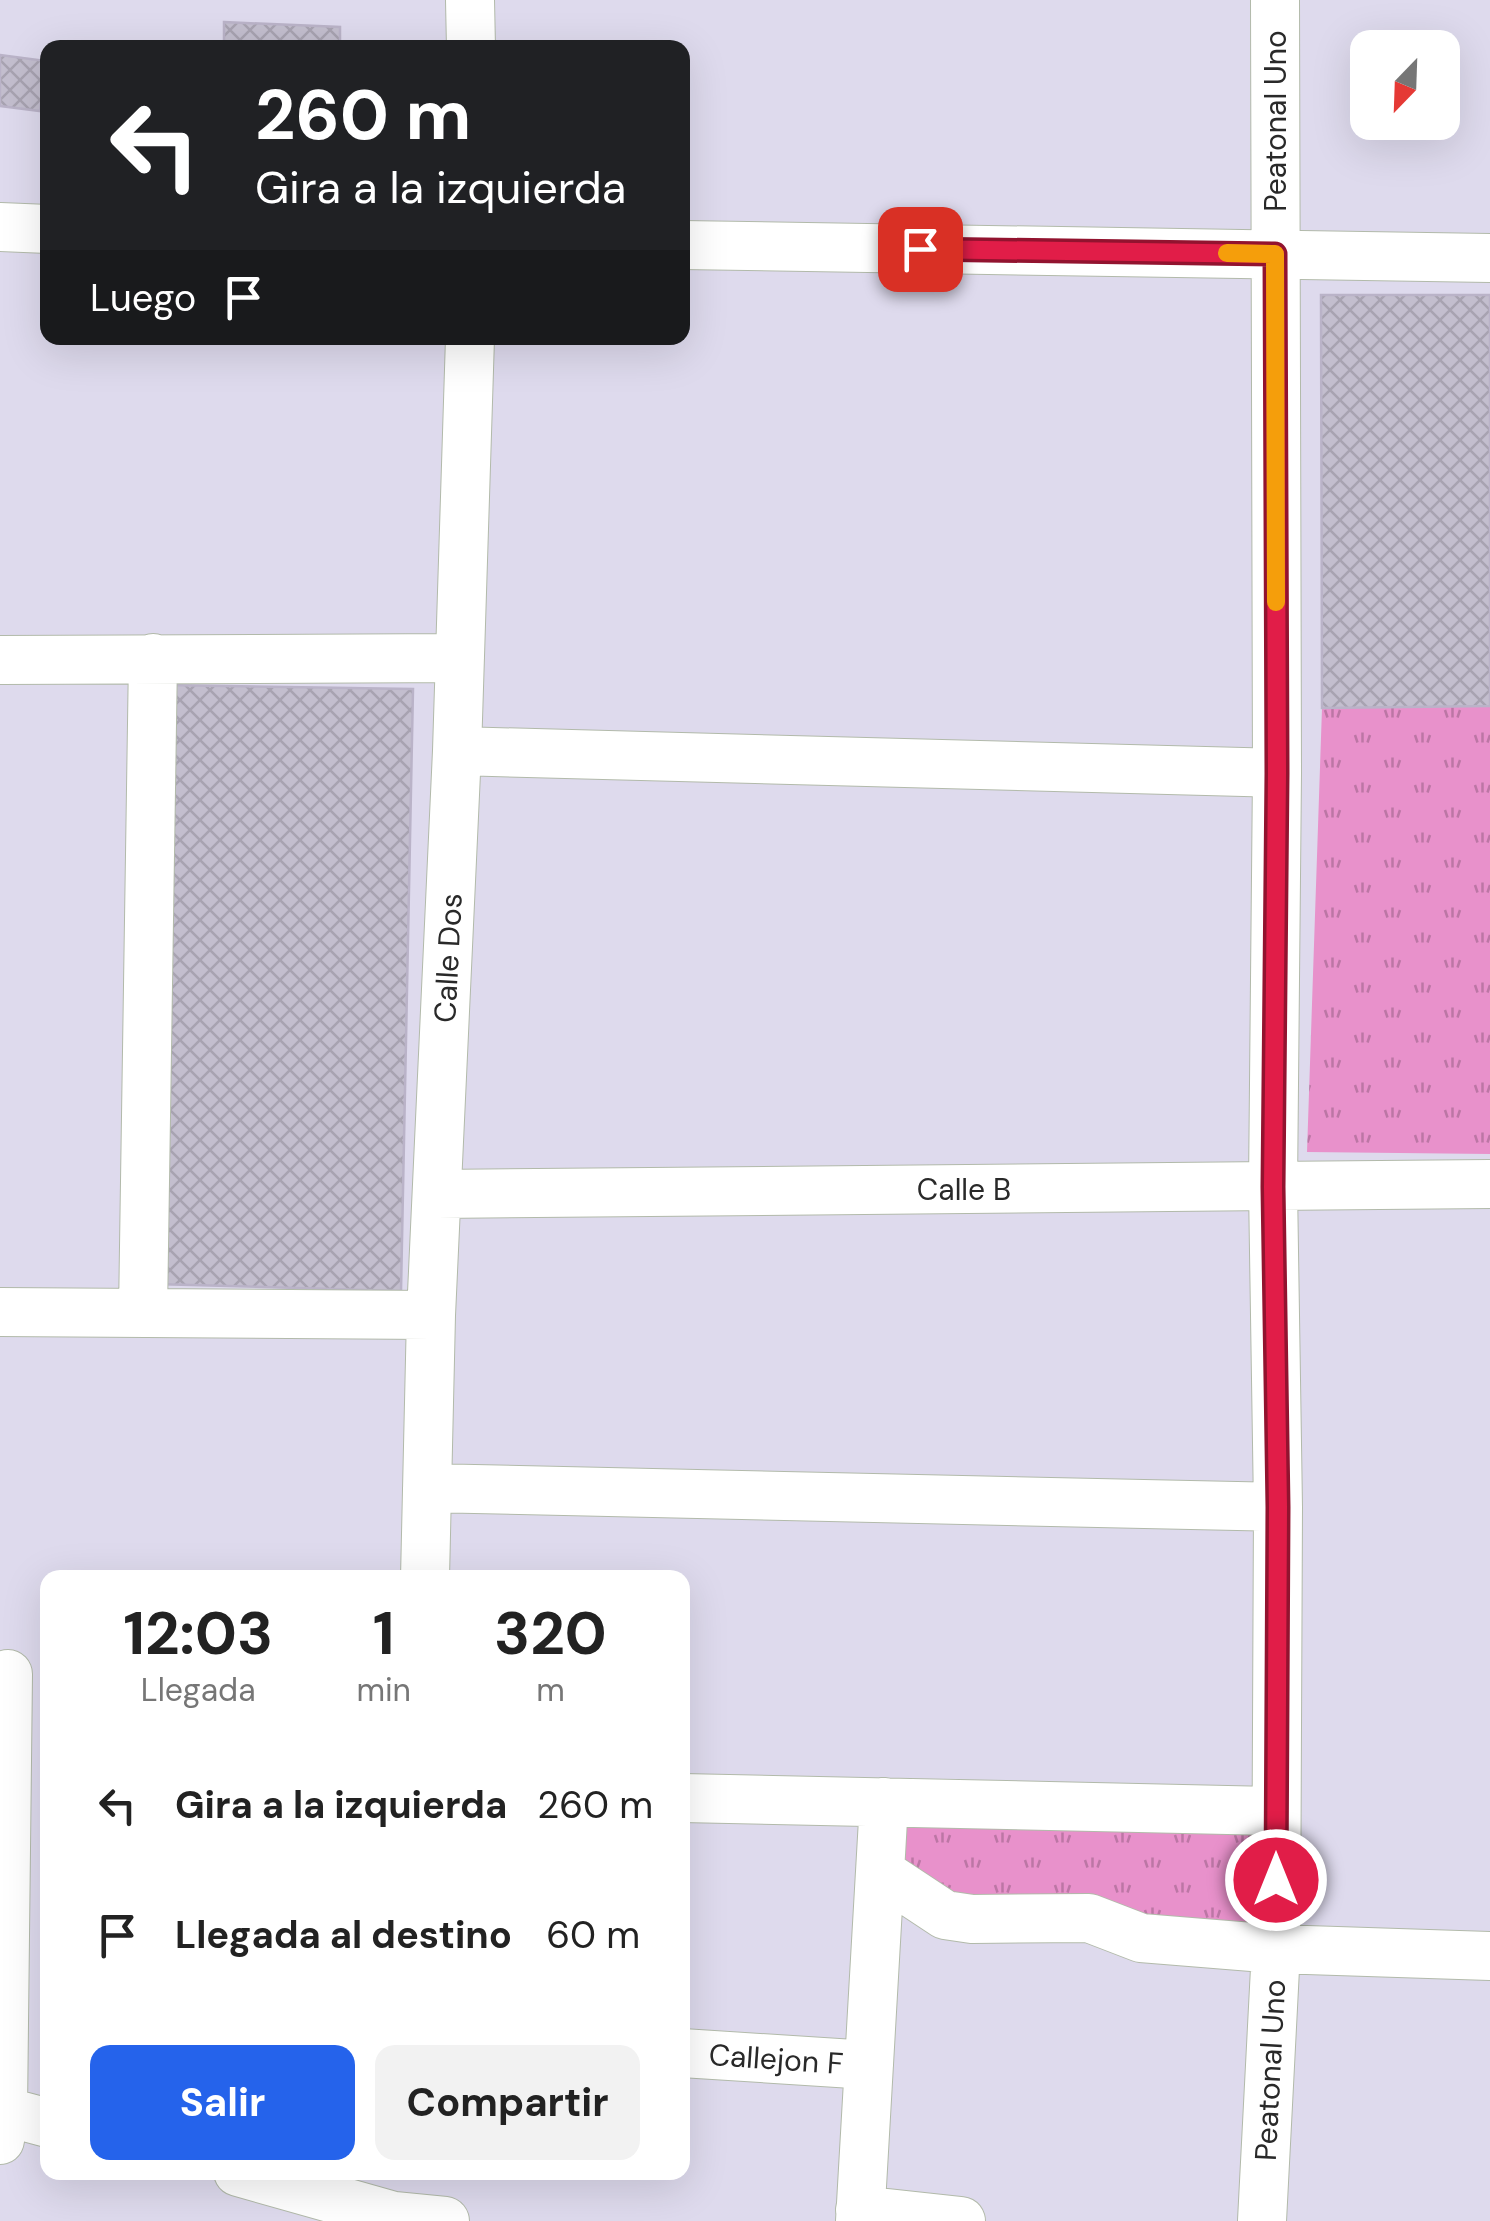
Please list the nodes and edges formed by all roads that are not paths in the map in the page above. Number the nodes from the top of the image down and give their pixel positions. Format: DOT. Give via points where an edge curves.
graph roads {
  1 [pos="470,0"];
  2 [pos="1275,0"];
  3 [pos="471,40"];
  4 [pos="0,227"];
  5 [pos="40,228"];
  6 [pos="690,245"];
  7 [pos="1275,254"];
  8 [pos="1490,258"];
  9 [pos="470,345"];
  10 [pos="154,658"];
  11 [pos="460,658"];
  12 [pos="0,660"];
  13 [pos="457,751"];
  14 [pos="1277,773"];
  15 [pos="1490,1184"];
  16 [pos="1273,1187"];
  17 [pos="437,1194"];
  18 [pos="0,1312"];
  19 [pos="144,1313"];
  20 [pos="431,1315"];
  21 [pos="427,1488"];
  22 [pos="1278,1507"];
  23 [pos="425,1570"];
  24 [pos="18,1674"];
  25 [pos="690,1798"];
  26 [pos="884,1802"];
  27 [pos="1276,1812"];
  28 [pos="880,1872"];
  29 [pos="1276,1948"];
  30 [pos="1490,1956"];
  31 [pos="690,2053"];
  32 [pos="869,2065"];
  33 [pos="17,2125"];
  34 [pos="279,2180"];
  35 [pos="395,2203"];
  36 [pos="860,2216"];
  37 [pos="445,2221"];
  38 [pos="961,2221"];
  39 [pos="1262,2221"];
  1 -- 3 [label="street"];
  2 -- 7 [label="street, Peatonal Uno"];
  4 -- 5 [label="street"];
  6 -- 7 [label="street"];
  7 -- 8 [label="street"];
  7 -- 14 [label="street, Peatonal Uno"];
  9 -- 11 [label="street, Calle Dos"];
  10 -- 11 [label="street"];
  10 -- 12 [label="street"];
  10 -- 19 [label="street"];
  11 -- 13 [label="street, Calle Dos"];
  13 -- 14 [label="street"];
  13 -- 17 [label="street, Calle Dos"];
  14 -- 16 [label="street, Peatonal Uno"];
  15 -- 16 [label="street, Calle B"];
  16 -- 17 [label="street, Calle B"];
  16 -- 22 [label="street, Peatonal Uno"];
  17 -- 20 [label="street, Calle Dos"];
  18 -- 19 [label="street"];
  19 -- 20 [label="street"];
  20 -- 21 [label="street, Calle Dos"];
  21 -- 22 [label="street"];
  21 -- 23 [label="street, Calle Dos"];
  22 -- 27 [label="street, Peatonal Uno"];
  24 -- 33 [label="street"];
  25 -- 26 [label="street"];
  26 -- 27 [label="street"];
  26 -- 28 [label="street"];
  27 -- 29 [label="street, Peatonal Uno"];
  28 -- 29 [label="street" via="945,1915 1089,1918 1141,1938"];
  28 -- 32 [label="street"];
  29 -- 30 [label="street"];
  29 -- 39 [label="street, Peatonal Uno"];
  31 -- 32 [label="street, Callejon F"];
  32 -- 36 [label="street"];
  34 -- 35 [label="street"];
  35 -- 37 [label="street"];
  36 -- 38 [label="street"];
}
